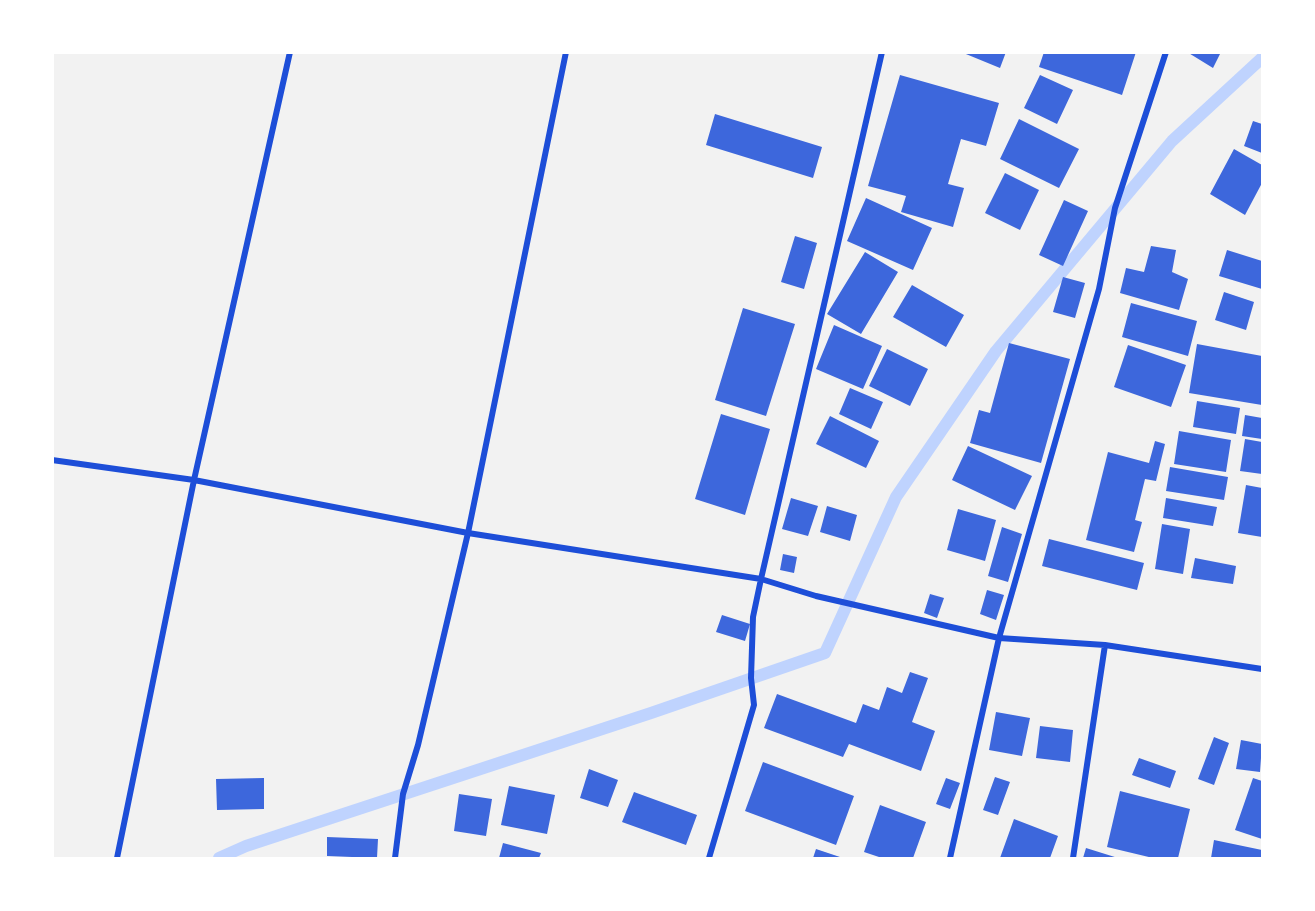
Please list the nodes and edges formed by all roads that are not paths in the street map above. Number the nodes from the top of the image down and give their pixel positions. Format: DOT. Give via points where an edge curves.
graph roads {
  1 [pos="290,52"];
  2 [pos="566,52"];
  3 [pos="882,52"];
  4 [pos="1166,52"];
  5 [pos="52,460"];
  6 [pos="194,480"];
  7 [pos="468,533"];
  8 [pos="761,579"];
  9 [pos="999,638"];
  10 [pos="1105,645"];
  11 [pos="1263,669"];
  12 [pos="117,858"];
  13 [pos="395,858"];
  14 [pos="709,858"];
  15 [pos="950,858"];
  16 [pos="1072,858"];
  1 -- 6 [label="street"];
  2 -- 7 [label="street"];
  3 -- 8 [label="street"];
  4 -- 9 [label="street" via="1115,208 1099,289"];
  5 -- 6 [label="street"];
  6 -- 7 [label="street"];
  6 -- 12 [label="street"];
  7 -- 8 [label="street"];
  7 -- 13 [label="street" via="403,794"];
  8 -- 9 [label="street" via="816,596"];
  8 -- 14 [label="street" via="753,617 754,705"];
  9 -- 10 [label="street"];
  9 -- 15 [label="street"];
  10 -- 11 [label="street"];
  10 -- 16 [label="street"];
}
